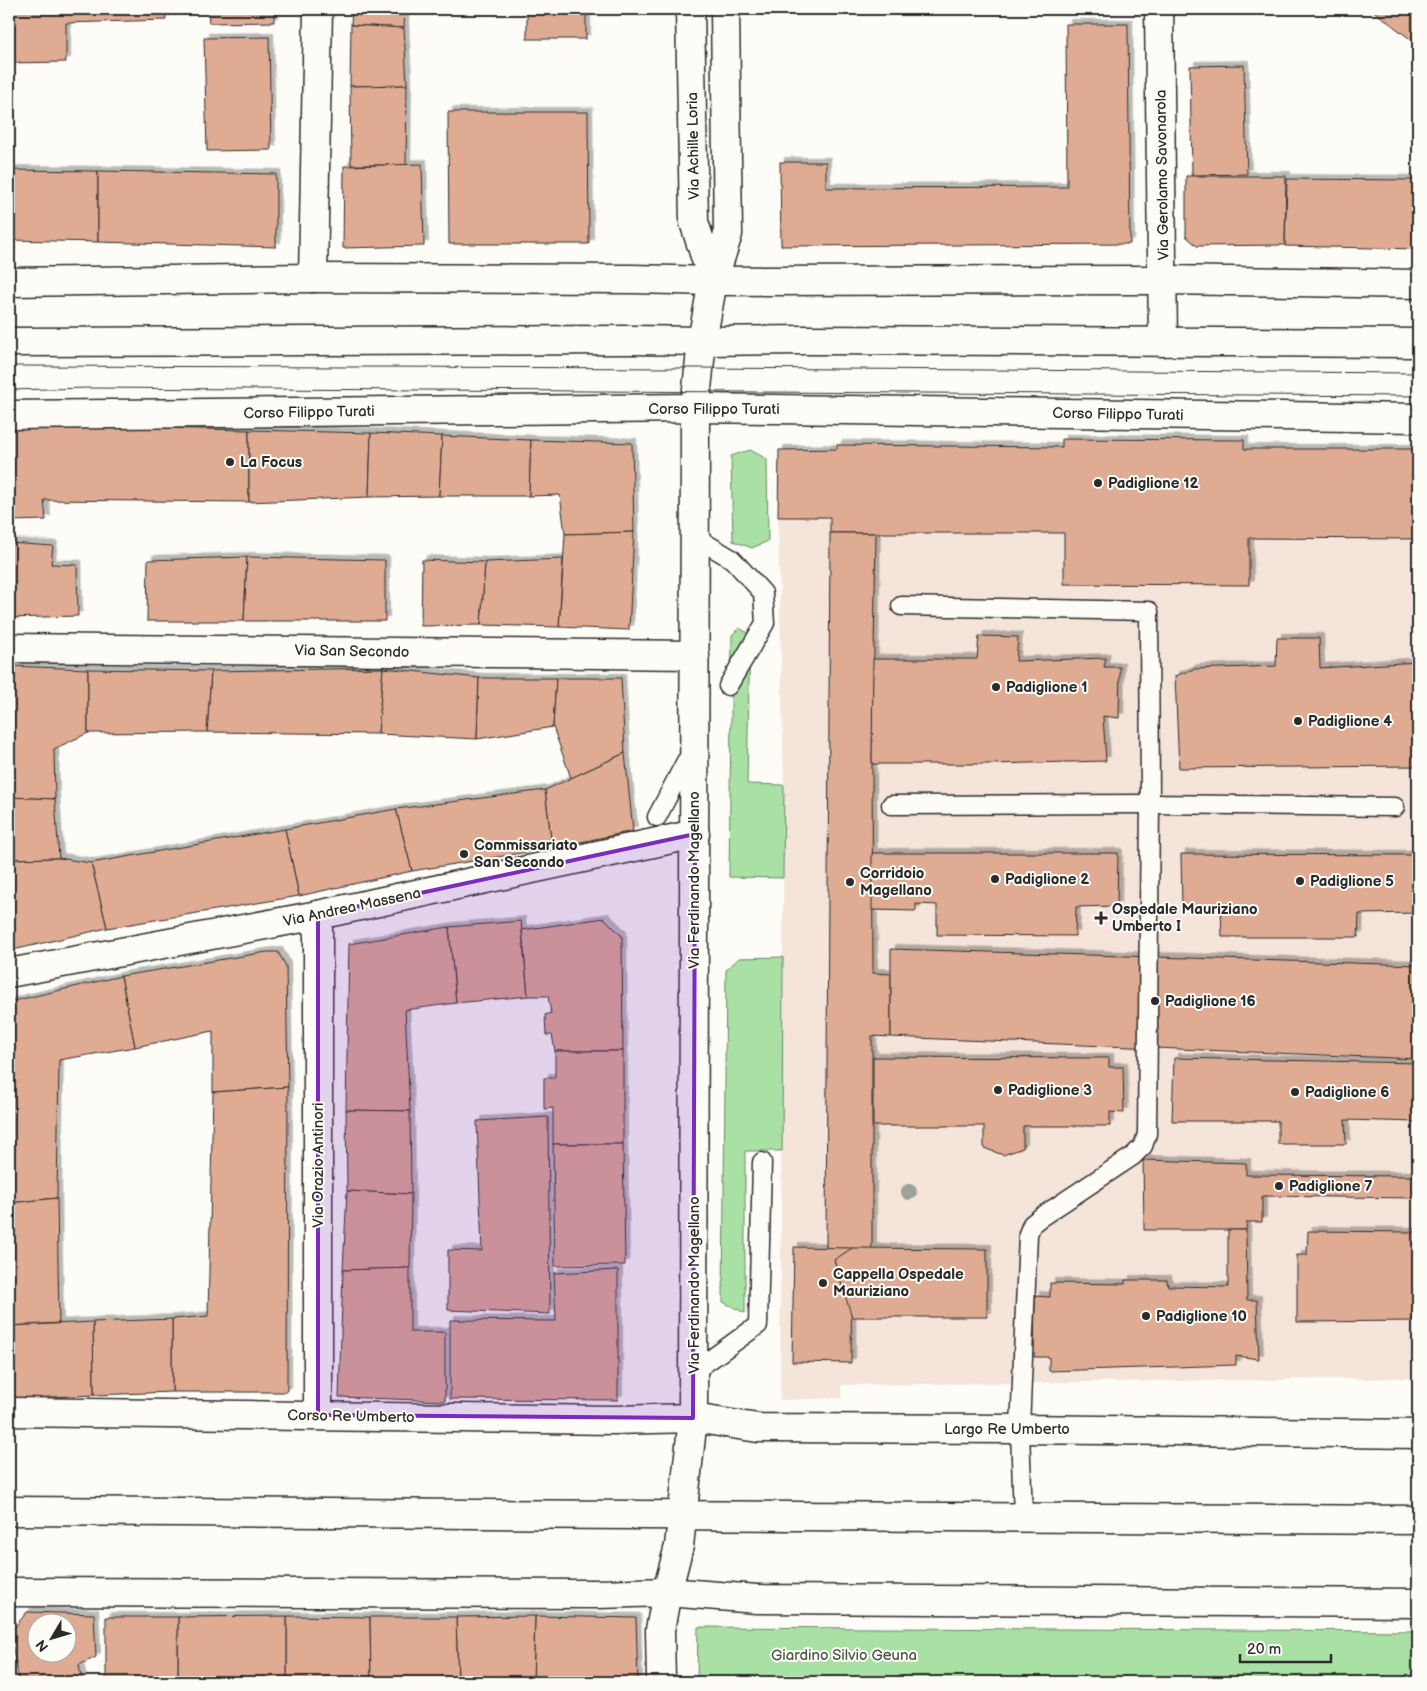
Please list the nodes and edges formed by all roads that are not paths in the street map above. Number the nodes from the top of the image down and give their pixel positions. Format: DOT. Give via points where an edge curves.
graph roads {
  1 [pos="318,9"];
  2 [pos="690,9"];
  3 [pos="725,9"];
  4 [pos="1159,9"];
  5 [pos="313,278"];
  6 [pos="1164,280"];
  7 [pos="713,281"];
  8 [pos="9,282"];
  9 [pos="1418,284"];
  10 [pos="702,341"];
  11 [pos="9,342"];
  12 [pos="1163,342"];
  13 [pos="1418,343"];
  14 [pos="695,408"];
  15 [pos="9,415"];
  16 [pos="1418,418"];
  17 [pos="695,537"];
  18 [pos="901,606"];
  19 [pos="9,648"];
  20 [pos="695,655"];
  21 [pos="728,686"];
  22 [pos="686,762"];
  23 [pos="1150,804"];
  24 [pos="891,805"];
  25 [pos="1395,807"];
  26 [pos="657,816"];
  27 [pos="695,834"];
  28 [pos="318,915"];
  29 [pos="9,973"];
  30 [pos="762,1162"];
  31 [pos="693,1372"];
  32 [pos="9,1412"];
  33 [pos="318,1415"];
  34 [pos="693,1418"];
  35 [pos="1020,1429"];
  36 [pos="1418,1434"];
  37 [pos="9,1511"];
  38 [pos="682,1515"];
  39 [pos="1023,1518"];
  40 [pos="1418,1520"];
  41 [pos="9,1592"];
  42 [pos="667,1592"];
  43 [pos="1418,1603"];
  44 [pos="661,1682"];
  1 -- 5 [label="street"];
  2 -- 7 [label="street, Via Achille Loria" via="694,222"];
  3 -- 7 [label="street, Via Achille Loria" via="728,234"];
  4 -- 6 [label="street, Via Gerolamo Savonarola"];
  5 -- 7 [label="street"];
  5 -- 8 [label="street"];
  6 -- 7 [label="street"];
  6 -- 9 [label="street"];
  6 -- 12 [label="street, Via Gerolamo Savonarola"];
  7 -- 10 [label="street, Via Achille Loria"];
  10 -- 11 [label="street"];
  10 -- 12 [label="street"];
  10 -- 14 [label="street, Via Ferdinando Magellano"];
  12 -- 13 [label="street"];
  14 -- 15 [label="street, Corso Filippo Turati"];
  14 -- 16 [label="street, Corso Filippo Turati"];
  14 -- 17 [label="street, Via Ferdinando Magellano"];
  17 -- 20 [label="street, Via Ferdinando Magellano"];
  17 -- 21 [label="lane" via="732,559 763,593 765,623"];
  18 -- 23 [label="lane" via="1148,611"];
  19 -- 20 [label="street, Via San Secondo"];
  20 -- 27 [label="street, Via Ferdinando Magellano"];
  22 -- 26 [label="lane"];
  23 -- 24 [label="lane"];
  23 -- 25 [label="lane"];
  23 -- 35 [label="lane" via="1147,1134 1143,1146 1133,1156 1032,1224 1028,1234"];
  27 -- 28 [label="street, Via Andrea Massena"];
  27 -- 31 [label="street, Via Ferdinando Magellano"];
  28 -- 29 [label="street, Via Andrea Massena"];
  28 -- 33 [label="street, Via Orazio Antinori"];
  30 -- 31 [label="lane" via="758,1325"];
  31 -- 34 [label="street, Via Ferdinando Magellano"];
  32 -- 33 [label="street, Corso Re Umberto"];
  33 -- 34 [label="street, Corso Re Umberto" via="614,1420"];
  34 -- 35 [label="street, Largo Re Umberto" via="758,1428"];
  34 -- 38 [label="street"];
  35 -- 36 [label="street, Largo Re Umberto"];
  35 -- 39 [label="lane"];
  37 -- 38 [label="street"];
  38 -- 39 [label="street"];
  38 -- 42 [label="street" via="678,1552"];
  39 -- 40 [label="street"];
  41 -- 42 [label="street"];
  42 -- 43 [label="street" via="757,1599"];
  42 -- 44 [label="street" via="660,1630"];
}
